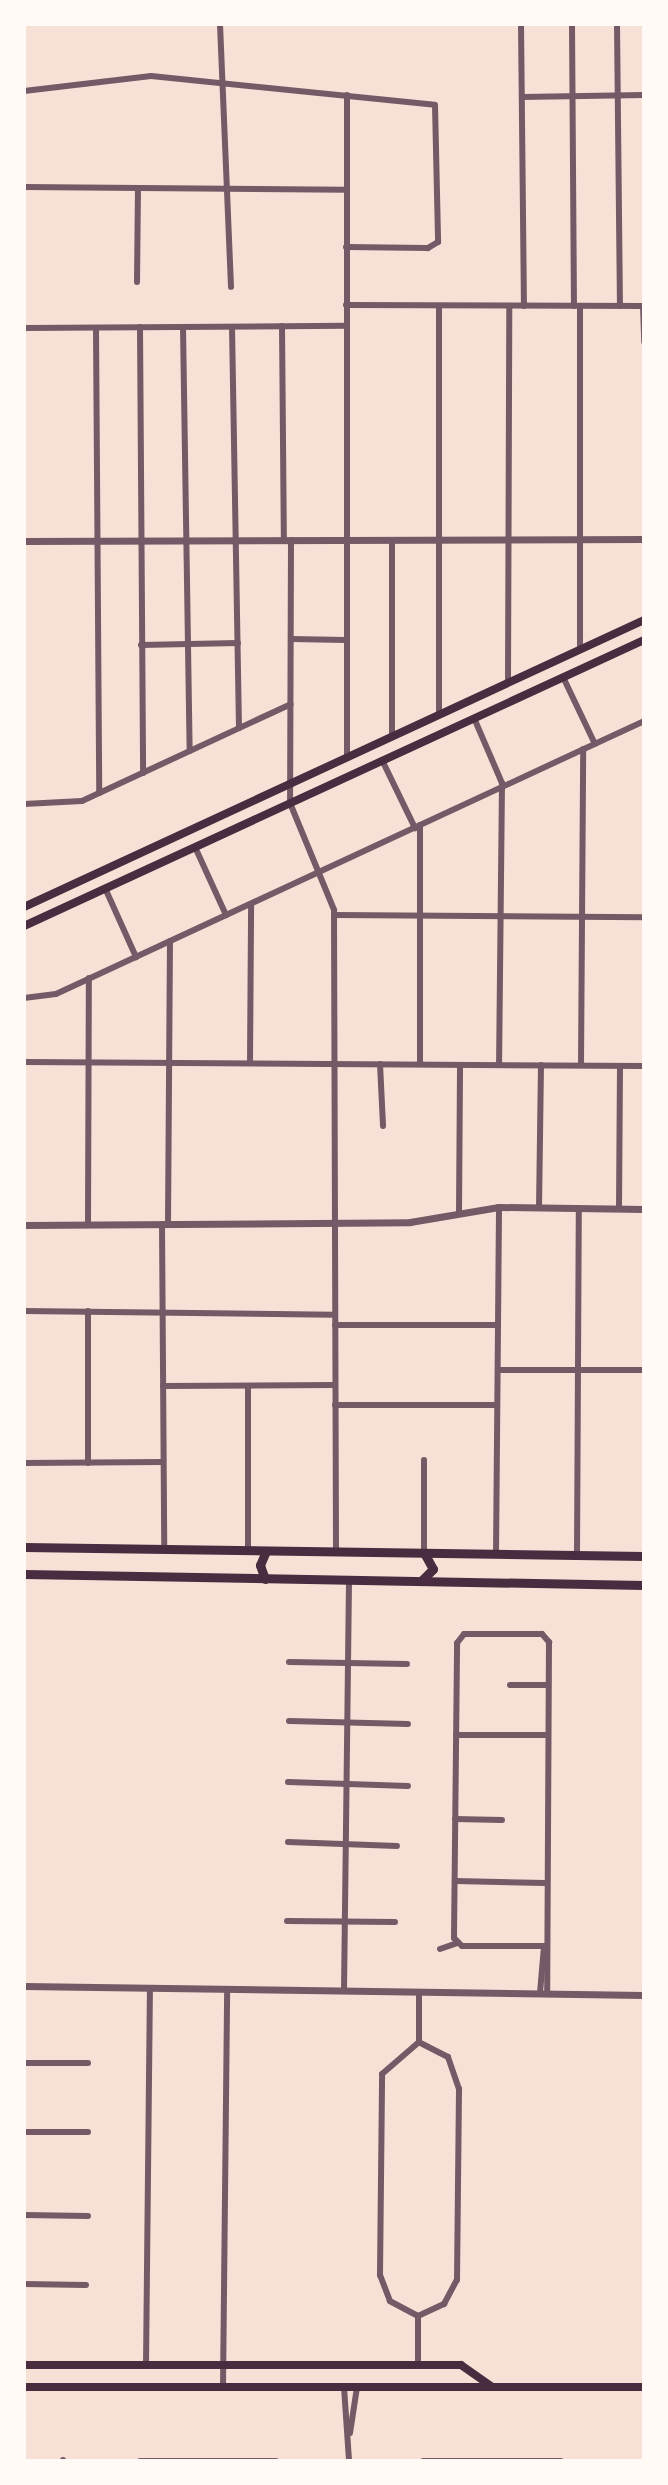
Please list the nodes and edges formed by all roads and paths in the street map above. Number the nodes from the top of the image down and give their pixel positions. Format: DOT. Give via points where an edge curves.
graph roads {
  1 [pos="220,24"];
  2 [pos="521,24"];
  3 [pos="572,24"];
  4 [pos="617,24"];
  5 [pos="221,83"];
  6 [pos="24,91"];
  7 [pos="347,95"];
  8 [pos="644,95"];
  9 [pos="573,96"];
  10 [pos="618,96"];
  11 [pos="522,97"];
  12 [pos="24,187"];
  13 [pos="138,188"];
  14 [pos="231,189"];
  15 [pos="346,190"];
  16 [pos="346,247"];
  17 [pos="137,282"];
  18 [pos="231,287"];
  19 [pos="346,305"];
  20 [pos="439,306"];
  21 [pos="509,306"];
  22 [pos="524,306"];
  23 [pos="577,306"];
  24 [pos="620,306"];
  25 [pos="643,306"];
  26 [pos="282,326"];
  27 [pos="346,326"];
  28 [pos="140,327"];
  29 [pos="183,327"];
  30 [pos="232,327"];
  31 [pos="24,328"];
  32 [pos="96,328"];
  33 [pos="644,342"];
  34 [pos="439,539"];
  35 [pos="509,539"];
  36 [pos="580,539"];
  37 [pos="644,539"];
  38 [pos="236,540"];
  39 [pos="287,540"];
  40 [pos="346,540"];
  41 [pos="392,540"];
  42 [pos="24,541"];
  43 [pos="97,541"];
  44 [pos="141,541"];
  45 [pos="186,541"];
  46 [pos="644,620"];
  47 [pos="291,639"];
  48 [pos="346,640"];
  49 [pos="644,640"];
  50 [pos="238,643"];
  51 [pos="189,644"];
  52 [pos="141,645"];
  53 [pos="580,650"];
  54 [pos="563,677"];
  55 [pos="508,683"];
  56 [pos="291,704"];
  57 [pos="439,715"];
  58 [pos="474,718"];
  59 [pos="644,721"];
  60 [pos="239,728"];
  61 [pos="392,737"];
  62 [pos="595,744"];
  63 [pos="583,749"];
  64 [pos="190,751"];
  65 [pos="347,758"];
  66 [pos="382,760"];
  67 [pos="143,773"];
  68 [pos="292,783"];
  69 [pos="502,787"];
  70 [pos="99,793"];
  71 [pos="290,803"];
  72 [pos="24,804"];
  73 [pos="417,826"];
  74 [pos="195,847"];
  75 [pos="320,871"];
  76 [pos="105,888"];
  77 [pos="251,904"];
  78 [pos="24,907"];
  79 [pos="226,915"];
  80 [pos="335,915"];
  81 [pos="419,916"];
  82 [pos="501,916"];
  83 [pos="582,917"];
  84 [pos="644,917"];
  85 [pos="24,926"];
  86 [pos="170,941"];
  87 [pos="136,957"];
  88 [pos="89,978"];
  89 [pos="24,998"];
  90 [pos="24,1062"];
  91 [pos="89,1062"];
  92 [pos="170,1063"];
  93 [pos="250,1063"];
  94 [pos="334,1064"];
  95 [pos="380,1064"];
  96 [pos="420,1064"];
  97 [pos="460,1065"];
  98 [pos="499,1065"];
  99 [pos="541,1065"];
  100 [pos="581,1065"];
  101 [pos="620,1066"];
  102 [pos="644,1066"];
  103 [pos="383,1126"];
  104 [pos="499,1207"];
  105 [pos="539,1208"];
  106 [pos="579,1208"];
  107 [pos="619,1209"];
  108 [pos="644,1209"];
  109 [pos="459,1213"];
  110 [pos="334,1223"];
  111 [pos="165,1224"];
  112 [pos="24,1225"];
  113 [pos="88,1225"];
  114 [pos="24,1311"];
  115 [pos="88,1311"];
  116 [pos="162,1313"];
  117 [pos="334,1315"];
  118 [pos="335,1325"];
  119 [pos="498,1325"];
  120 [pos="498,1370"];
  121 [pos="578,1370"];
  122 [pos="644,1370"];
  123 [pos="335,1385"];
  124 [pos="163,1386"];
  125 [pos="248,1386"];
  126 [pos="335,1405"];
  127 [pos="497,1405"];
  128 [pos="424,1460"];
  129 [pos="163,1462"];
  130 [pos="24,1463"];
  131 [pos="88,1463"];
  132 [pos="24,1547"];
  133 [pos="164,1549"];
  134 [pos="248,1550"];
  135 [pos="266,1551"];
  136 [pos="336,1552"];
  137 [pos="424,1553"];
  138 [pos="496,1554"];
  139 [pos="577,1555"];
  140 [pos="644,1556"];
  141 [pos="24,1574"];
  142 [pos="265,1579"];
  143 [pos="349,1581"];
  144 [pos="421,1581"];
  145 [pos="644,1585"];
  146 [pos="289,1662"];
  147 [pos="348,1663"];
  148 [pos="407,1664"];
  149 [pos="510,1685"];
  150 [pos="548,1685"];
  151 [pos="289,1721"];
  152 [pos="347,1723"];
  153 [pos="408,1724"];
  154 [pos="456,1735"];
  155 [pos="548,1735"];
  156 [pos="288,1782"];
  157 [pos="347,1784"];
  158 [pos="408,1786"];
  159 [pos="455,1819"];
  160 [pos="502,1820"];
  161 [pos="288,1842"];
  162 [pos="346,1844"];
  163 [pos="397,1846"];
  164 [pos="455,1881"];
  165 [pos="545,1883"];
  166 [pos="287,1921"];
  167 [pos="345,1921"];
  168 [pos="395,1922"];
  169 [pos="457,1943"];
  170 [pos="544,1946"];
  171 [pos="440,1949"];
  172 [pos="24,1986"];
  173 [pos="150,1988"];
  174 [pos="227,1989"];
  175 [pos="344,1991"];
  176 [pos="419,1992"];
  177 [pos="544,1993"];
  178 [pos="644,1995"];
  179 [pos="419,2042"];
  180 [pos="24,2063"];
  181 [pos="88,2063"];
  182 [pos="24,2132"];
  183 [pos="88,2132"];
  184 [pos="24,2215"];
  185 [pos="88,2216"];
  186 [pos="24,2284"];
  187 [pos="86,2285"];
  188 [pos="418,2316"];
  189 [pos="24,2365"];
  190 [pos="146,2365"];
  191 [pos="224,2365"];
  192 [pos="418,2365"];
  193 [pos="24,2387"];
  194 [pos="223,2387"];
  195 [pos="344,2387"];
  196 [pos="357,2387"];
  197 [pos="492,2387"];
  198 [pos="644,2387"];
  199 [pos="350,2433"];
  200 [pos="140,2461"];
  201 [pos="276,2461"];
  202 [pos="349,2461"];
  203 [pos="423,2461"];
  204 [pos="561,2461"];
  1 -- 5 [label="street"];
  2 -- 11 [label="street"];
  3 -- 9 [label="street"];
  4 -- 10 [label="street"];
  5 -- 6 [label="street" via="131,76"];
  5 -- 7 [label="street"];
  5 -- 14 [label="street"];
  7 -- 15 [label="street"];
  7 -- 16 [label="street" via="437,107 440,190 434,246"];
  8 -- 10 [label="street"];
  9 -- 10 [label="street"];
  9 -- 11 [label="street"];
  9 -- 23 [label="street"];
  10 -- 24 [label="street"];
  11 -- 22 [label="street"];
  12 -- 13 [label="street"];
  13 -- 14 [label="street"];
  13 -- 17 [label="street"];
  14 -- 15 [label="street"];
  14 -- 18 [label="street"];
  15 -- 16 [label="street"];
  16 -- 19 [label="street"];
  19 -- 20 [label="street"];
  19 -- 27 [label="street"];
  20 -- 21 [label="street"];
  20 -- 34 [label="street"];
  21 -- 22 [label="street"];
  21 -- 35 [label="street"];
  22 -- 23 [label="street"];
  23 -- 24 [label="street"];
  23 -- 36 [label="street"];
  24 -- 25 [label="street"];
  25 -- 33 [label="street"];
  26 -- 27 [label="street"];
  26 -- 30 [label="street"];
  26 -- 39 [label="street"];
  27 -- 40 [label="street"];
  28 -- 29 [label="street"];
  28 -- 32 [label="street"];
  28 -- 44 [label="street"];
  29 -- 30 [label="street"];
  29 -- 45 [label="street"];
  30 -- 38 [label="street"];
  31 -- 32 [label="street"];
  32 -- 43 [label="street"];
  34 -- 35 [label="street"];
  34 -- 41 [label="street"];
  34 -- 57 [label="street"];
  35 -- 36 [label="street"];
  35 -- 55 [label="street"];
  36 -- 37 [label="street"];
  36 -- 53 [label="street"];
  38 -- 39 [label="street"];
  38 -- 45 [label="street"];
  38 -- 50 [label="street"];
  39 -- 40 [label="street"];
  39 -- 47 [label="street"];
  40 -- 41 [label="street"];
  40 -- 48 [label="street"];
  41 -- 61 [label="street"];
  42 -- 43 [label="street"];
  43 -- 44 [label="street"];
  43 -- 70 [label="street"];
  44 -- 45 [label="street"];
  44 -- 52 [label="street"];
  45 -- 51 [label="street"];
  46 -- 53 [label="main road"];
  47 -- 48 [label="street"];
  47 -- 56 [label="street"];
  48 -- 65 [label="street"];
  49 -- 54 [label="main road"];
  50 -- 51 [label="street"];
  50 -- 60 [label="street"];
  51 -- 52 [label="street"];
  51 -- 64 [label="street"];
  52 -- 67 [label="street"];
  53 -- 55 [label="main road"];
  54 -- 58 [label="main road"];
  54 -- 62 [label="street"];
  55 -- 57 [label="main road"];
  56 -- 60 [label="street"];
  56 -- 68 [label="street"];
  57 -- 61 [label="main road"];
  58 -- 66 [label="main road"];
  58 -- 69 [label="street"];
  59 -- 62 [label="street"];
  60 -- 64 [label="street"];
  61 -- 65 [label="main road"];
  62 -- 63 [label="street"];
  63 -- 69 [label="street"];
  63 -- 83 [label="street"];
  64 -- 67 [label="street"];
  65 -- 68 [label="main road"];
  66 -- 71 [label="main road"];
  66 -- 73 [label="street"];
  67 -- 70 [label="street"];
  68 -- 71 [label="street"];
  68 -- 78 [label="main road"];
  69 -- 73 [label="street"];
  69 -- 82 [label="street"];
  70 -- 72 [label="street" via="76,802"];
  71 -- 74 [label="main road"];
  71 -- 75 [label="street"];
  73 -- 75 [label="street"];
  73 -- 81 [label="street"];
  74 -- 76 [label="main road"];
  74 -- 79 [label="street"];
  75 -- 77 [label="street"];
  75 -- 80 [label="street"];
  76 -- 85 [label="main road"];
  76 -- 87 [label="street"];
  77 -- 79 [label="street"];
  77 -- 93 [label="street"];
  79 -- 86 [label="street"];
  80 -- 81 [label="street"];
  80 -- 94 [label="street"];
  81 -- 82 [label="street"];
  81 -- 96 [label="street"];
  82 -- 83 [label="street"];
  82 -- 98 [label="street"];
  83 -- 84 [label="street"];
  83 -- 100 [label="street"];
  86 -- 87 [label="street"];
  86 -- 92 [label="street"];
  87 -- 88 [label="street"];
  88 -- 89 [label="street" via="49,997"];
  88 -- 91 [label="street"];
  90 -- 91 [label="street"];
  91 -- 92 [label="street"];
  91 -- 113 [label="street"];
  92 -- 93 [label="street"];
  92 -- 111 [label="street"];
  93 -- 94 [label="street"];
  94 -- 95 [label="street"];
  94 -- 110 [label="street"];
  95 -- 96 [label="street"];
  95 -- 103 [label="street"];
  96 -- 97 [label="street"];
  97 -- 98 [label="street"];
  97 -- 109 [label="street"];
  98 -- 99 [label="street"];
  99 -- 100 [label="street"];
  99 -- 105 [label="street"];
  100 -- 101 [label="street"];
  101 -- 102 [label="street"];
  101 -- 107 [label="street"];
  104 -- 105 [label="street"];
  104 -- 109 [label="street"];
  104 -- 119 [label="street"];
  105 -- 106 [label="street"];
  106 -- 107 [label="street"];
  106 -- 121 [label="street"];
  107 -- 108 [label="street"];
  109 -- 110 [label="street"];
  110 -- 111 [label="street"];
  110 -- 117 [label="street"];
  111 -- 113 [label="street"];
  111 -- 116 [label="street"];
  112 -- 113 [label="street"];
  114 -- 115 [label="street"];
  115 -- 116 [label="street"];
  115 -- 131 [label="street"];
  116 -- 117 [label="street"];
  116 -- 124 [label="street"];
  117 -- 118 [label="street"];
  118 -- 119 [label="street"];
  118 -- 123 [label="street"];
  119 -- 120 [label="street"];
  120 -- 121 [label="street"];
  120 -- 127 [label="street"];
  121 -- 122 [label="street"];
  121 -- 139 [label="street"];
  123 -- 125 [label="street"];
  123 -- 126 [label="street"];
  124 -- 125 [label="street"];
  124 -- 129 [label="street"];
  125 -- 134 [label="street"];
  126 -- 127 [label="street"];
  126 -- 136 [label="street"];
  127 -- 138 [label="street"];
  128 -- 137 [label="street"];
  129 -- 131 [label="street"];
  129 -- 133 [label="street"];
  130 -- 131 [label="street"];
  132 -- 133 [label="main road"];
  133 -- 134 [label="main road"];
  134 -- 135 [label="main road"];
  135 -- 136 [label="main road"];
  135 -- 142 [label="main road" via="260,1565"];
  136 -- 137 [label="main road"];
  137 -- 138 [label="main road"];
  137 -- 144 [label="main road" via="433,1569"];
  138 -- 139 [label="main road"];
  139 -- 140 [label="main road"];
  141 -- 142 [label="main road"];
  142 -- 143 [label="main road"];
  143 -- 144 [label="main road"];
  143 -- 147 [label="street"];
  144 -- 145 [label="main road"];
  146 -- 147 [label="street"];
  147 -- 148 [label="street"];
  147 -- 152 [label="street"];
  149 -- 150 [label="street"];
  150 -- 154 [label="street" via="545,1635 462,1635"];
  150 -- 155 [label="street"];
  151 -- 152 [label="street"];
  152 -- 153 [label="street"];
  152 -- 157 [label="street"];
  154 -- 155 [label="street"];
  154 -- 159 [label="street"];
  155 -- 165 [label="street"];
  156 -- 157 [label="street"];
  157 -- 158 [label="street"];
  157 -- 162 [label="street"];
  159 -- 160 [label="street"];
  159 -- 164 [label="street"];
  161 -- 162 [label="street"];
  162 -- 163 [label="street"];
  162 -- 167 [label="street"];
  164 -- 165 [label="street"];
  164 -- 169 [label="street"];
  165 -- 170 [label="street"];
  166 -- 167 [label="street"];
  167 -- 168 [label="street"];
  167 -- 175 [label="street"];
  169 -- 170 [label="street"];
  169 -- 171 [label="street"];
  170 -- 177 [label="street"];
  170 -- 177 [label="street"];
  172 -- 173 [label="street"];
  173 -- 174 [label="street"];
  173 -- 190 [label="street"];
  174 -- 175 [label="street"];
  174 -- 191 [label="street"];
  175 -- 176 [label="street"];
  176 -- 177 [label="street"];
  176 -- 179 [label="street"];
  177 -- 178 [label="street"];
  179 -- 188 [label="street" via="382,2074 380,2259 384,2293"];
  179 -- 188 [label="street" via="448,2057 459,2089 457,2280 444,2304"];
  180 -- 181 [label="street"];
  182 -- 183 [label="street"];
  184 -- 185 [label="street"];
  186 -- 187 [label="street"];
  188 -- 192 [label="street"];
  189 -- 190 [label="main road"];
  190 -- 191 [label="main road"];
  191 -- 192 [label="main road"];
  191 -- 194 [label="street"];
  192 -- 197 [label="main road" via="461,2365"];
  193 -- 194 [label="main road"];
  194 -- 195 [label="main road"];
  195 -- 196 [label="main road"];
  195 -- 199 [label="street"];
  196 -- 197 [label="main road"];
  196 -- 199 [label="street"];
  197 -- 198 [label="main road"];
  199 -- 202 [label="street"];
  200 -- 201 [label="street"];
  203 -- 204 [label="street"];
}
